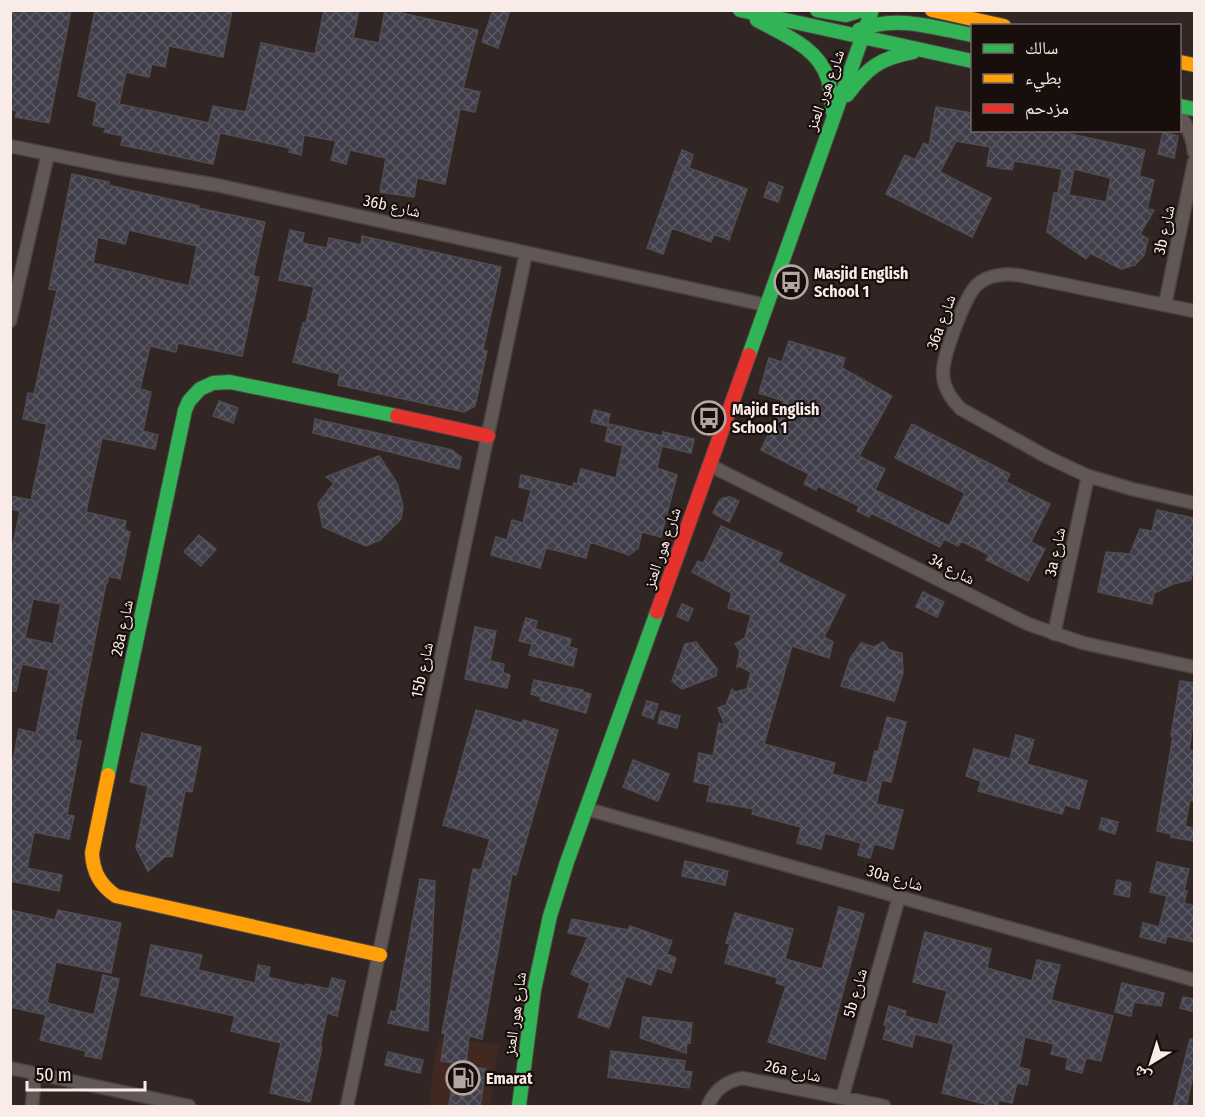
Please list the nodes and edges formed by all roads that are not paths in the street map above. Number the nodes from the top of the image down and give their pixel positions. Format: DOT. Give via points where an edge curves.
graph roads {
  1 [pos="740,10"];
  2 [pos="817,10"];
  3 [pos="862,10"];
  4 [pos="872,10"];
  5 [pos="932,10"];
  6 [pos="950,10"];
  7 [pos="996,24"];
  8 [pos="998,24"];
  9 [pos="861,33"];
  10 [pos="971,35"];
  11 [pos="925,50"];
  12 [pos="971,61"];
  13 [pos="834,113"];
  14 [pos="1181,118"];
  15 [pos="10,146"];
  16 [pos="1194,152"];
  17 [pos="48,154"];
  18 [pos="1194,162"];
  19 [pos="526,253"];
  20 [pos="14,288"];
  21 [pos="766,305"];
  22 [pos="1165,306"];
  23 [pos="1194,312"];
  24 [pos="10,321"];
  25 [pos="488,436"];
  26 [pos="709,465"];
  27 [pos="1088,476"];
  28 [pos="1194,503"];
  29 [pos="1054,634"];
  30 [pos="1194,667"];
  31 [pos="587,809"];
  32 [pos="899,897"];
  33 [pos="380,955"];
  34 [pos="1194,980"];
  35 [pos="10,1068"];
  36 [pos="35,1074"];
  37 [pos="842,1098"];
  38 [pos="349,1100"];
  39 [pos="32,1107"];
  40 [pos="189,1107"];
  41 [pos="519,1107"];
  42 [pos="708,1107"];
  43 [pos="884,1107"];
  1 -- 9 [label="street"];
  1 -- 13 [label="street" via="817,58 827,76"];
  2 -- 3 [label="street" via="846,15"];
  4 -- 9 [label="street, شارع هور العنز"];
  5 -- 7 [label="street"];
  6 -- 8 [label="street"];
  9 -- 10 [label="street" via="890,21"];
  9 -- 11 [label="street"];
  9 -- 13 [label="street, شارع هور العنز"];
  11 -- 12 [label="street"];
  11 -- 13 [label="street" via="890,56 874,64"];
  13 -- 21 [label="street, شارع هور العنز"];
  14 -- 16 [label="street" via="1194,143"];
  15 -- 17 [label="street, 36b شارع"];
  17 -- 19 [label="street, 36b شارع" via="216,185"];
  17 -- 20 [label="street"];
  18 -- 22 [label="street, 3b شارع"];
  19 -- 21 [label="street, 36b شارع"];
  19 -- 25 [label="street, 15b شارع"];
  20 -- 24 [label="street"];
  21 -- 26 [label="street, شارع هور العنز"];
  22 -- 23 [label="street, 36a شارع"];
  22 -- 27 [label="street, 36a شارع" via="1004,274 979,283 967,299 945,359 945,387 951,399 972,416"];
  25 -- 33 [label="street, 15b شارع"];
  25 -- 33 [label="street, 28a شارع" via="240,383 218,381 197,390 185,410 92,853 97,878 116,896"];
  26 -- 29 [label="street, شارع 34" via="1002,613"];
  26 -- 31 [label="street, شارع هور العنز"];
  27 -- 28 [label="street, 36a شارع"];
  27 -- 29 [label="street, 3a شارع"];
  29 -- 30 [label="street, شارع 34"];
  31 -- 32 [label="street, 30a شارع"];
  31 -- 41 [label="street, شارع هور العنز" via="568,855 541,952"];
  32 -- 34 [label="street, 30a شارع"];
  32 -- 37 [label="street, 5b شارع"];
  33 -- 38 [label="street, 15b شارع"];
  35 -- 36 [label="street"];
  36 -- 39 [label="street"];
  36 -- 40 [label="street"];
  37 -- 42 [label="street, 26a شارع" via="742,1078 721,1086"];
  37 -- 43 [label="street, 26a شارع"];
}
